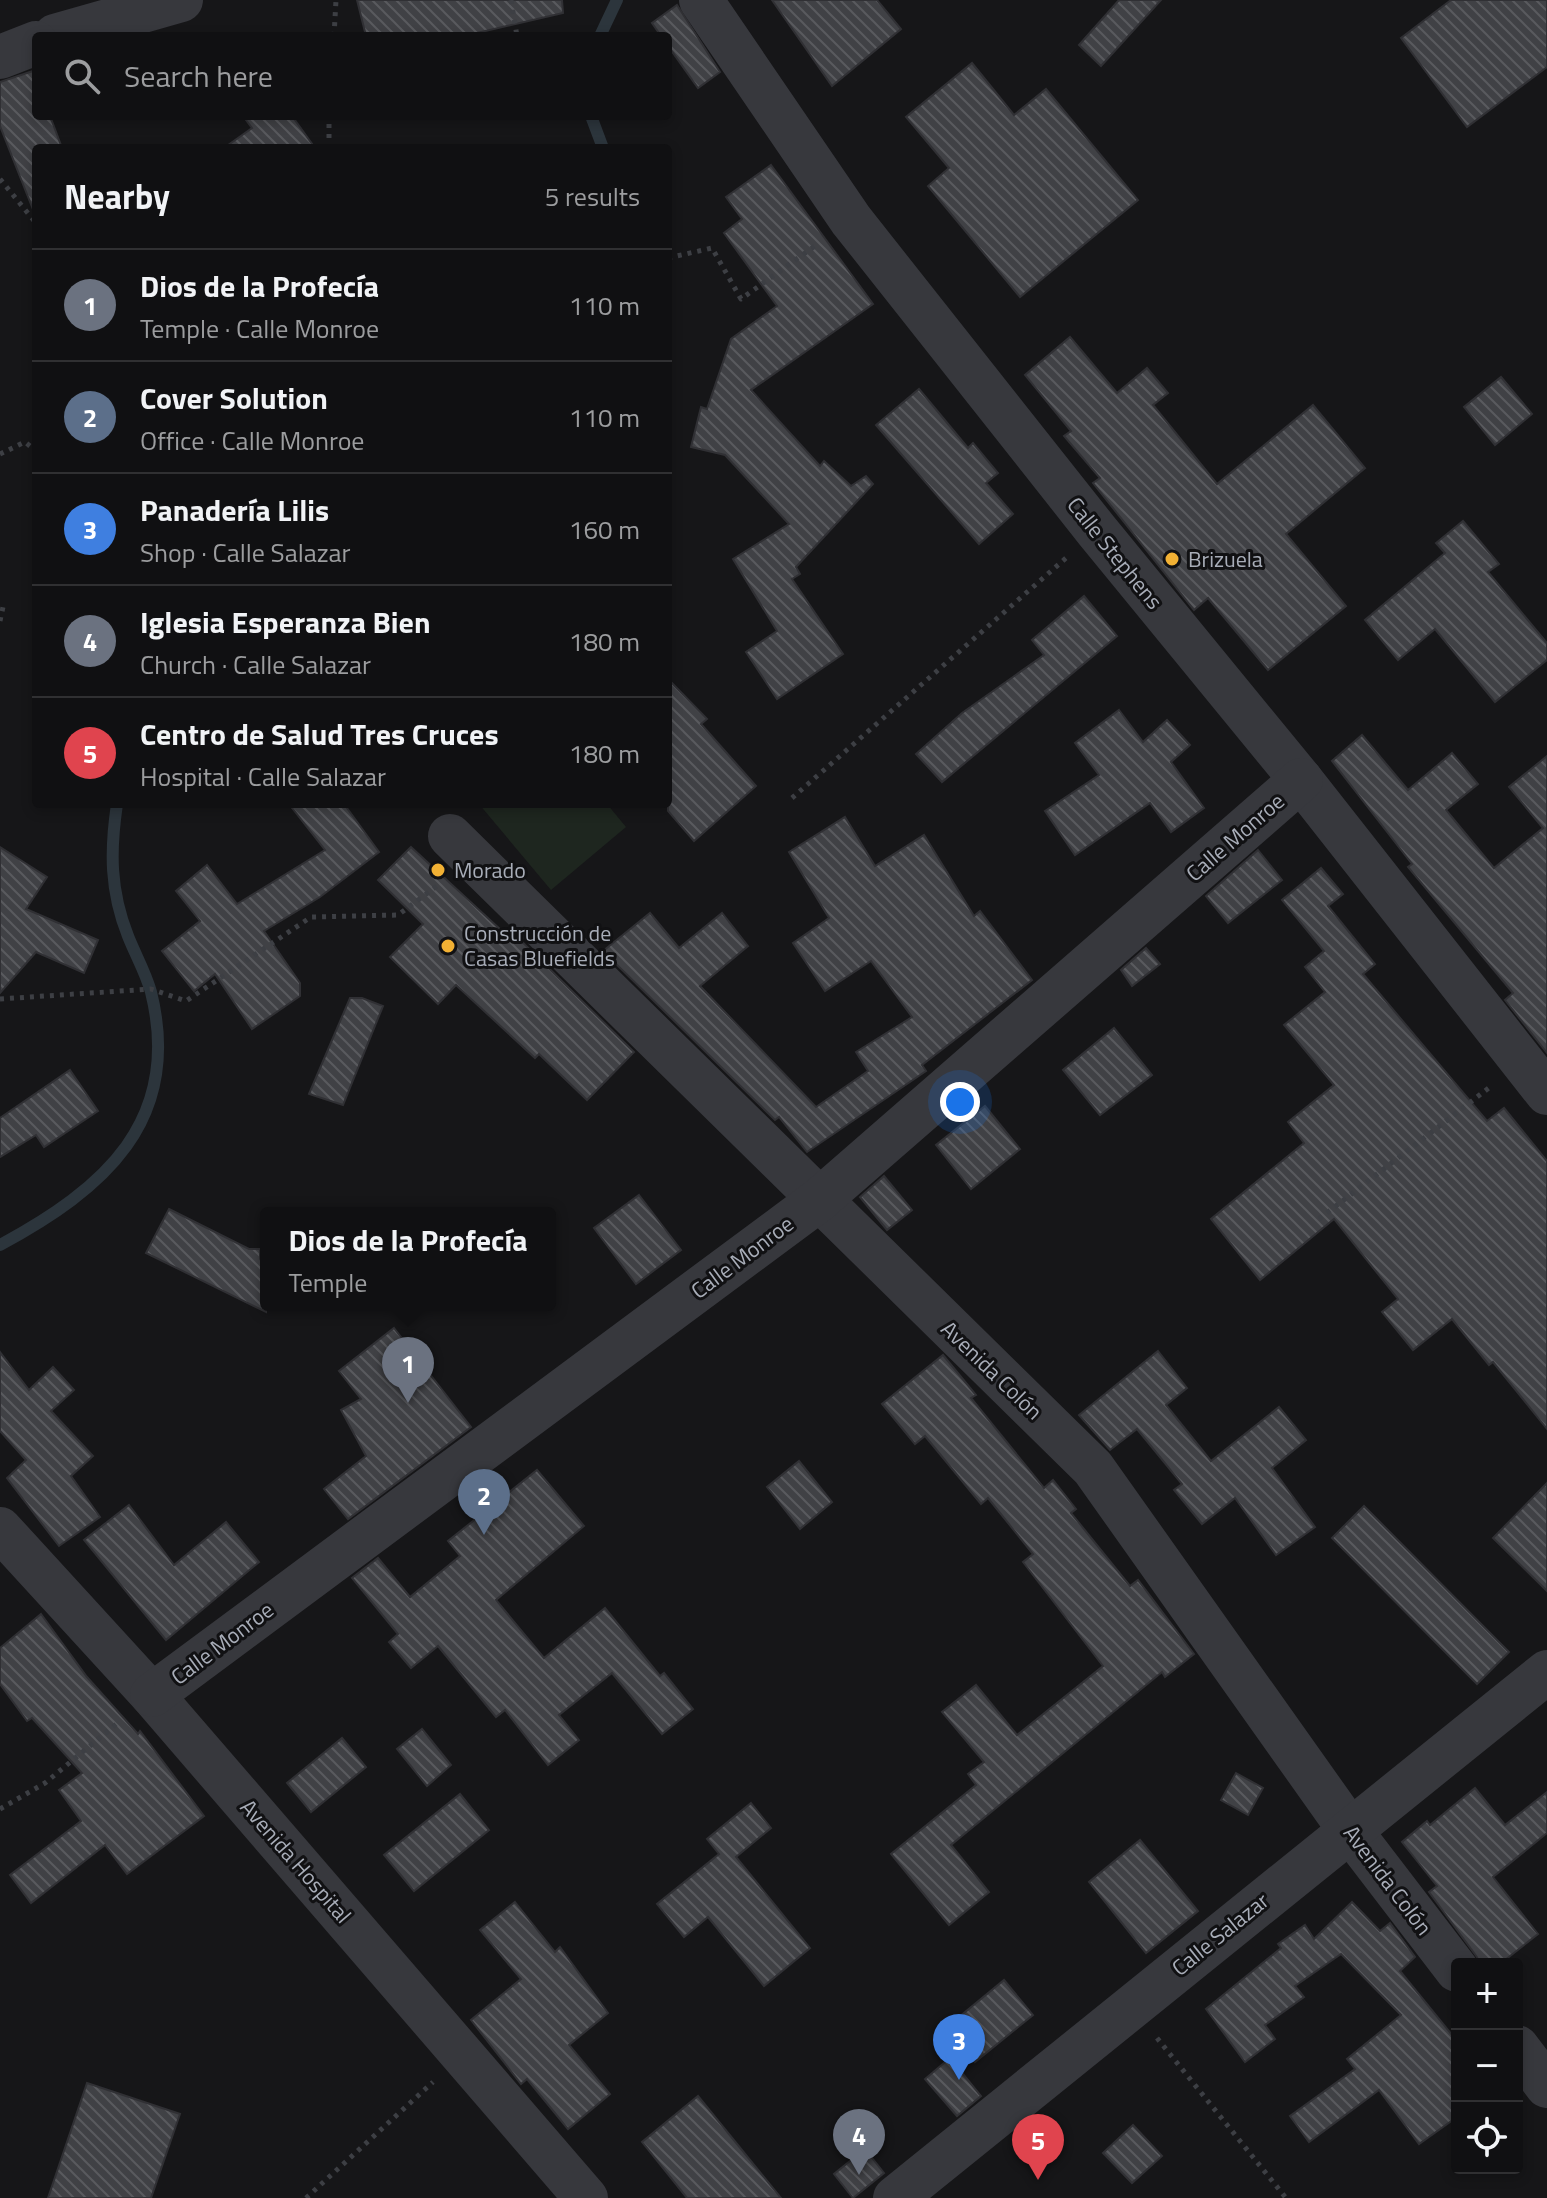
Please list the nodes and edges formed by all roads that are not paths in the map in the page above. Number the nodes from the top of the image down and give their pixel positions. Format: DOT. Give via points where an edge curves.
graph roads {
  1 [pos="181,0"];
  2 [pos="701,0"];
  3 [pos="69,32"];
  4 [pos="32,45"];
  5 [pos="0,57"];
  6 [pos="1301,780"];
  7 [pos="462,848"];
  8 [pos="1535,1078"];
  9 [pos="819,1200"];
  10 [pos="0,1529"];
  11 [pos="1547,1672"];
  12 [pos="152,1695"];
  13 [pos="1349,1829"];
  14 [pos="1451,1962"];
  15 [pos="1523,2055"];
  16 [pos="1547,2086"];
  17 [pos="586,2198"];
  18 [pos="895,2198"];
  1 -- 3 [label="street"];
  2 -- 6 [label="street, Calle Stephens" via="851,220"];
  4 -- 5 [label="street"];
  6 -- 8 [label="street, Calle Stephens"];
  6 -- 9 [label="street, Calle Monroe"];
  7 -- 9 [label="street, Avenida Colón"];
  9 -- 12 [label="street, Calle Monroe"];
  9 -- 13 [label="street, Avenida Colón" via="1093,1468"];
  10 -- 12 [label="street, Avenida Hospital"];
  11 -- 13 [label="street, Calle Salazar"];
  12 -- 17 [label="street, Avenida Hospital"];
  13 -- 14 [label="street, Avenida Colón"];
  13 -- 18 [label="street, Calle Salazar"];
  15 -- 16 [label="street"];
}
